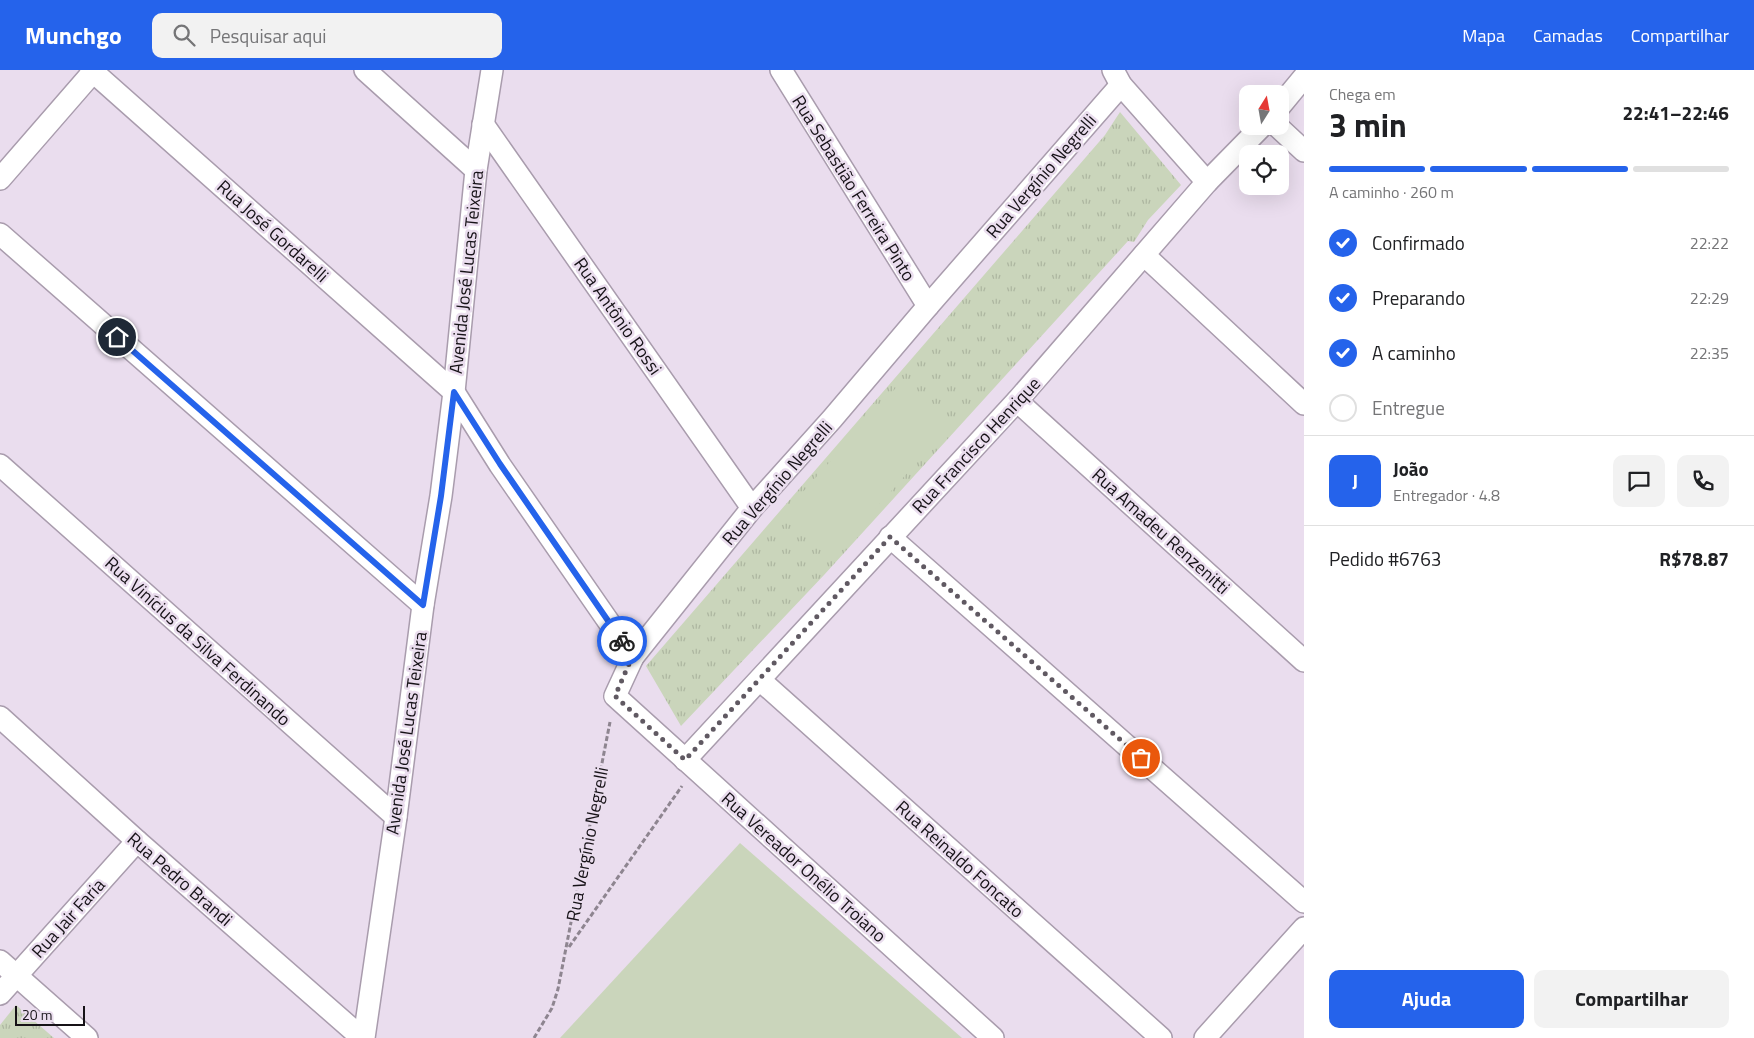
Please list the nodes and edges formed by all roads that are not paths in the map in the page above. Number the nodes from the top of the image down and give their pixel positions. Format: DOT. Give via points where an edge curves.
graph roads {
  1 [pos="365,70"];
  2 [pos="492,70"];
  3 [pos="781,70"];
  4 [pos="92,71"];
  5 [pos="1304,76"];
  6 [pos="1117,77"];
  7 [pos="1289,95"];
  8 [pos="484,124"];
  9 [pos="1253,135"];
  10 [pos="1287,135"];
  11 [pos="1304,151"];
  12 [pos="476,170"];
  13 [pos="0,179"];
  14 [pos="1206,182"];
  15 [pos="0,234"];
  16 [pos="1144,255"];
  17 [pos="928,306"];
  18 [pos="454,392"];
  19 [pos="1017,401"];
  20 [pos="1304,404"];
  21 [pos="0,465"];
  22 [pos="752,508"];
  23 [pos="890,537"];
  24 [pos="423,605"];
  25 [pos="632,657"];
  26 [pos="1304,661"];
  27 [pos="760,680"];
  28 [pos="615,696"];
  29 [pos="0,717"];
  30 [pos="690,764"];
  31 [pos="396,817"];
  32 [pos="137,841"];
  33 [pos="1304,902"];
  34 [pos="1304,928"];
  35 [pos="0,961"];
  36 [pos="16,976"];
  37 [pos="0,994"];
  38 [pos="87,1038"];
  39 [pos="363,1038"];
  40 [pos="993,1038"];
  41 [pos="1161,1038"];
  42 [pos="1205,1038"];
  1 -- 12 [label="street"];
  2 -- 8 [label="street, Avenida José Lucas Teixeira"];
  3 -- 17 [label="street, Rua Sebastião Ferreira Pinto"];
  4 -- 13 [label="street"];
  4 -- 18 [label="street, Rua José Gordarelli"];
  5 -- 7 [label="street"];
  6 -- 14 [label="street"];
  6 -- 17 [label="street, Rua Vergínio Negrelli"];
  8 -- 12 [label="street, Avenida José Lucas Teixeira"];
  8 -- 22 [label="street, Rua Antônio Rossi"];
  9 -- 14 [label="street, Rua Francisco Henrique"];
  10 -- 11 [label="street"];
  12 -- 18 [label="street, Avenida José Lucas Teixeira"];
  14 -- 16 [label="street, Rua Francisco Henrique"];
  15 -- 24 [label="street"];
  16 -- 19 [label="street, Rua Francisco Henrique"];
  16 -- 20 [label="street"];
  17 -- 22 [label="street, Rua Vergínio Negrelli"];
  18 -- 24 [label="street, Avenida José Lucas Teixeira"];
  18 -- 25 [label="street"];
  19 -- 23 [label="street, Rua Francisco Henrique"];
  19 -- 26 [label="street, Rua Amadeu Renzenitti"];
  21 -- 31 [label="street, Rua Vinícius da Silva Ferdinando"];
  22 -- 25 [label="street, Rua Vergínio Negrelli"];
  23 -- 27 [label="street, Rua Francisco Henrique"];
  23 -- 33 [label="street"];
  24 -- 31 [label="street, Avenida José Lucas Teixeira"];
  25 -- 28 [label="street, Rua Vergínio Negrelli"];
  27 -- 30 [label="street, Rua Francisco Henrique"];
  27 -- 41 [label="street, Rua Reinaldo Foncato"];
  28 -- 30 [label="street, Rua Vereador Onélio Troiano"];
  29 -- 32 [label="street, Rua Pedro Brandi"];
  30 -- 40 [label="street, Rua Vereador Onélio Troiano"];
  31 -- 39 [label="street, Avenida José Lucas Teixeira"];
  32 -- 36 [label="street, Rua Jair Faria"];
  32 -- 39 [label="street, Rua Pedro Brandi"];
  34 -- 42 [label="street"];
  35 -- 36 [label="street"];
  36 -- 37 [label="street, Rua Jair Faria"];
  36 -- 38 [label="street"];
}
